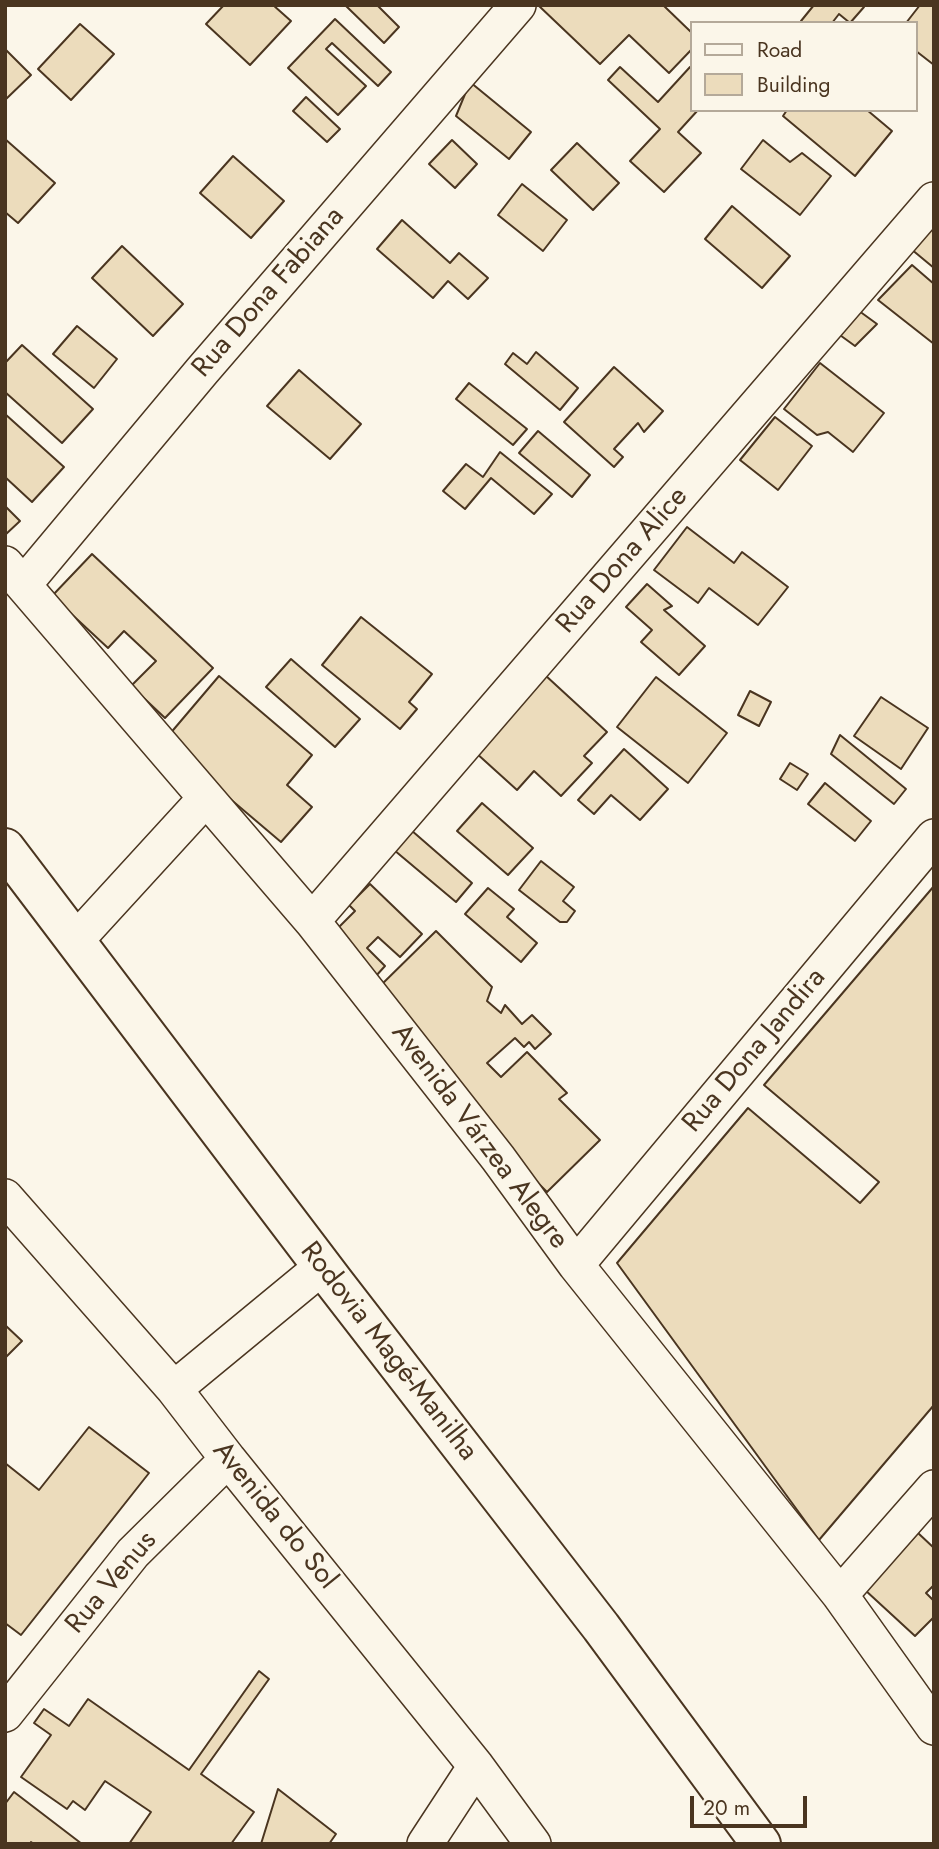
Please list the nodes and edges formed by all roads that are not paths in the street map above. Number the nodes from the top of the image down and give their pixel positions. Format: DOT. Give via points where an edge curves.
graph roads {
  1 [pos="518,5"];
  2 [pos="934,200"];
  3 [pos="15,574"];
  4 [pos="206,798"];
  5 [pos="934,837"];
  6 [pos="8,854"];
  7 [pos="313,921"];
  8 [pos="76,940"];
  9 [pos="5,1197"];
  10 [pos="576,1265"];
  11 [pos="322,1267"];
  12 [pos="174,1389"];
  13 [pos="228,1459"];
  14 [pos="934,1488"];
  15 [pos="840,1595"];
  16 [pos="5,1714"];
  17 [pos="934,1727"];
  18 [pos="476,1766"];
  19 [pos="425,1844"];
  20 [pos="533,1844"];
  21 [pos="761,1844"];
  1 -- 3 [label="street, Rua Dona Fabiana" via="211,360"];
  2 -- 7 [label="street, Rua Dona Alice"];
  3 -- 4 [label="street, Avenida Várzea Alegre"];
  4 -- 7 [label="street, Avenida Várzea Alegre"];
  4 -- 8 [label="street"];
  5 -- 10 [label="street, Rua Dona Jandira"];
  6 -- 8 [label="highway, Rodovia Magé-Manilha"];
  7 -- 10 [label="street, Avenida Várzea Alegre"];
  8 -- 11 [label="highway, Rodovia Magé-Manilha"];
  9 -- 12 [label="street, Avenida do Sol"];
  10 -- 15 [label="street, Avenida Várzea Alegre"];
  11 -- 12 [label="street"];
  11 -- 21 [label="highway, Rodovia Magé-Manilha" via="601,1627"];
  12 -- 13 [label="street, Avenida do Sol"];
  13 -- 16 [label="street, Rua Venus" via="133,1553"];
  13 -- 18 [label="street, Avenida do Sol"];
  14 -- 15 [label="street"];
  15 -- 17 [label="street, Avenida Várzea Alegre"];
  18 -- 19 [label="street"];
  18 -- 20 [label="street, Avenida do Sol"];
}
